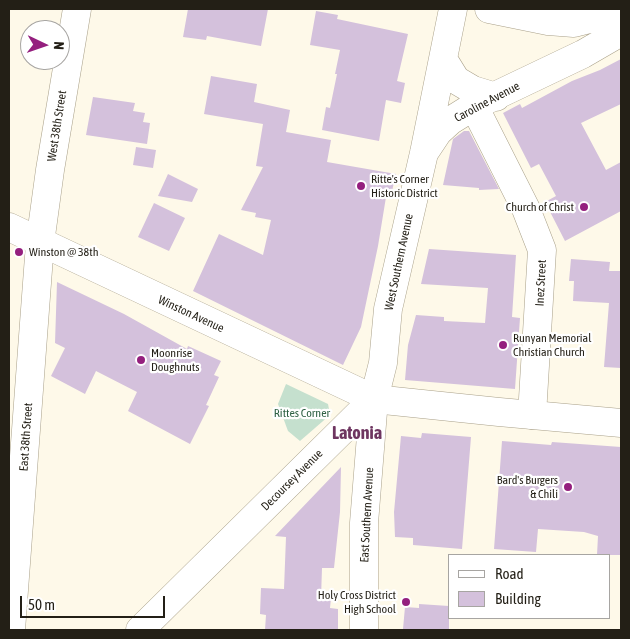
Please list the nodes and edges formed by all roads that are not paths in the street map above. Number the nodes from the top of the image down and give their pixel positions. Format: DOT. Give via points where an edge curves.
graph roads {
  1 [pos="76,9"];
  2 [pos="453,9"];
  3 [pos="489,9"];
  4 [pos="621,11"];
  5 [pos="548,21"];
  6 [pos="621,32"];
  7 [pos="443,60"];
  8 [pos="533,77"];
  9 [pos="485,101"];
  10 [pos="424,153"];
  11 [pos="9,227"];
  12 [pos="40,243"];
  13 [pos="20,376"];
  14 [pos="374,399"];
  15 [pos="532,415"];
  16 [pos="621,422"];
  17 [pos="11,630"];
  18 [pos="140,630"];
  19 [pos="364,630"];
  1 -- 12 [label="street, West 38th Street"];
  2 -- 7 [label="street, West Southern Avenue"];
  3 -- 5 [label="street"];
  4 -- 5 [label="street" via="574,23"];
  5 -- 8 [label="street, Caroline Avenue" via="554,32 554,42 549,58"];
  6 -- 8 [label="street, Caroline Avenue"];
  7 -- 9 [label="street" via="456,80"];
  7 -- 10 [label="street, West Southern Avenue"];
  8 -- 9 [label="street, Caroline Avenue"];
  9 -- 10 [label="street, Caroline Avenue" via="450,121"];
  9 -- 15 [label="street, Inez Street" via="542,250"];
  10 -- 14 [label="street, West Southern Avenue" via="388,308 383,362"];
  11 -- 12 [label="street, Winston Avenue"];
  12 -- 13 [label="street, East 38th Street"];
  12 -- 14 [label="street, Winston Avenue"];
  13 -- 17 [label="street, East 38th Street"];
  14 -- 15 [label="street"];
  14 -- 18 [label="street, Decoursey Avenue"];
  14 -- 19 [label="street, East Southern Avenue" via="364,523"];
  15 -- 16 [label="street"];
}
